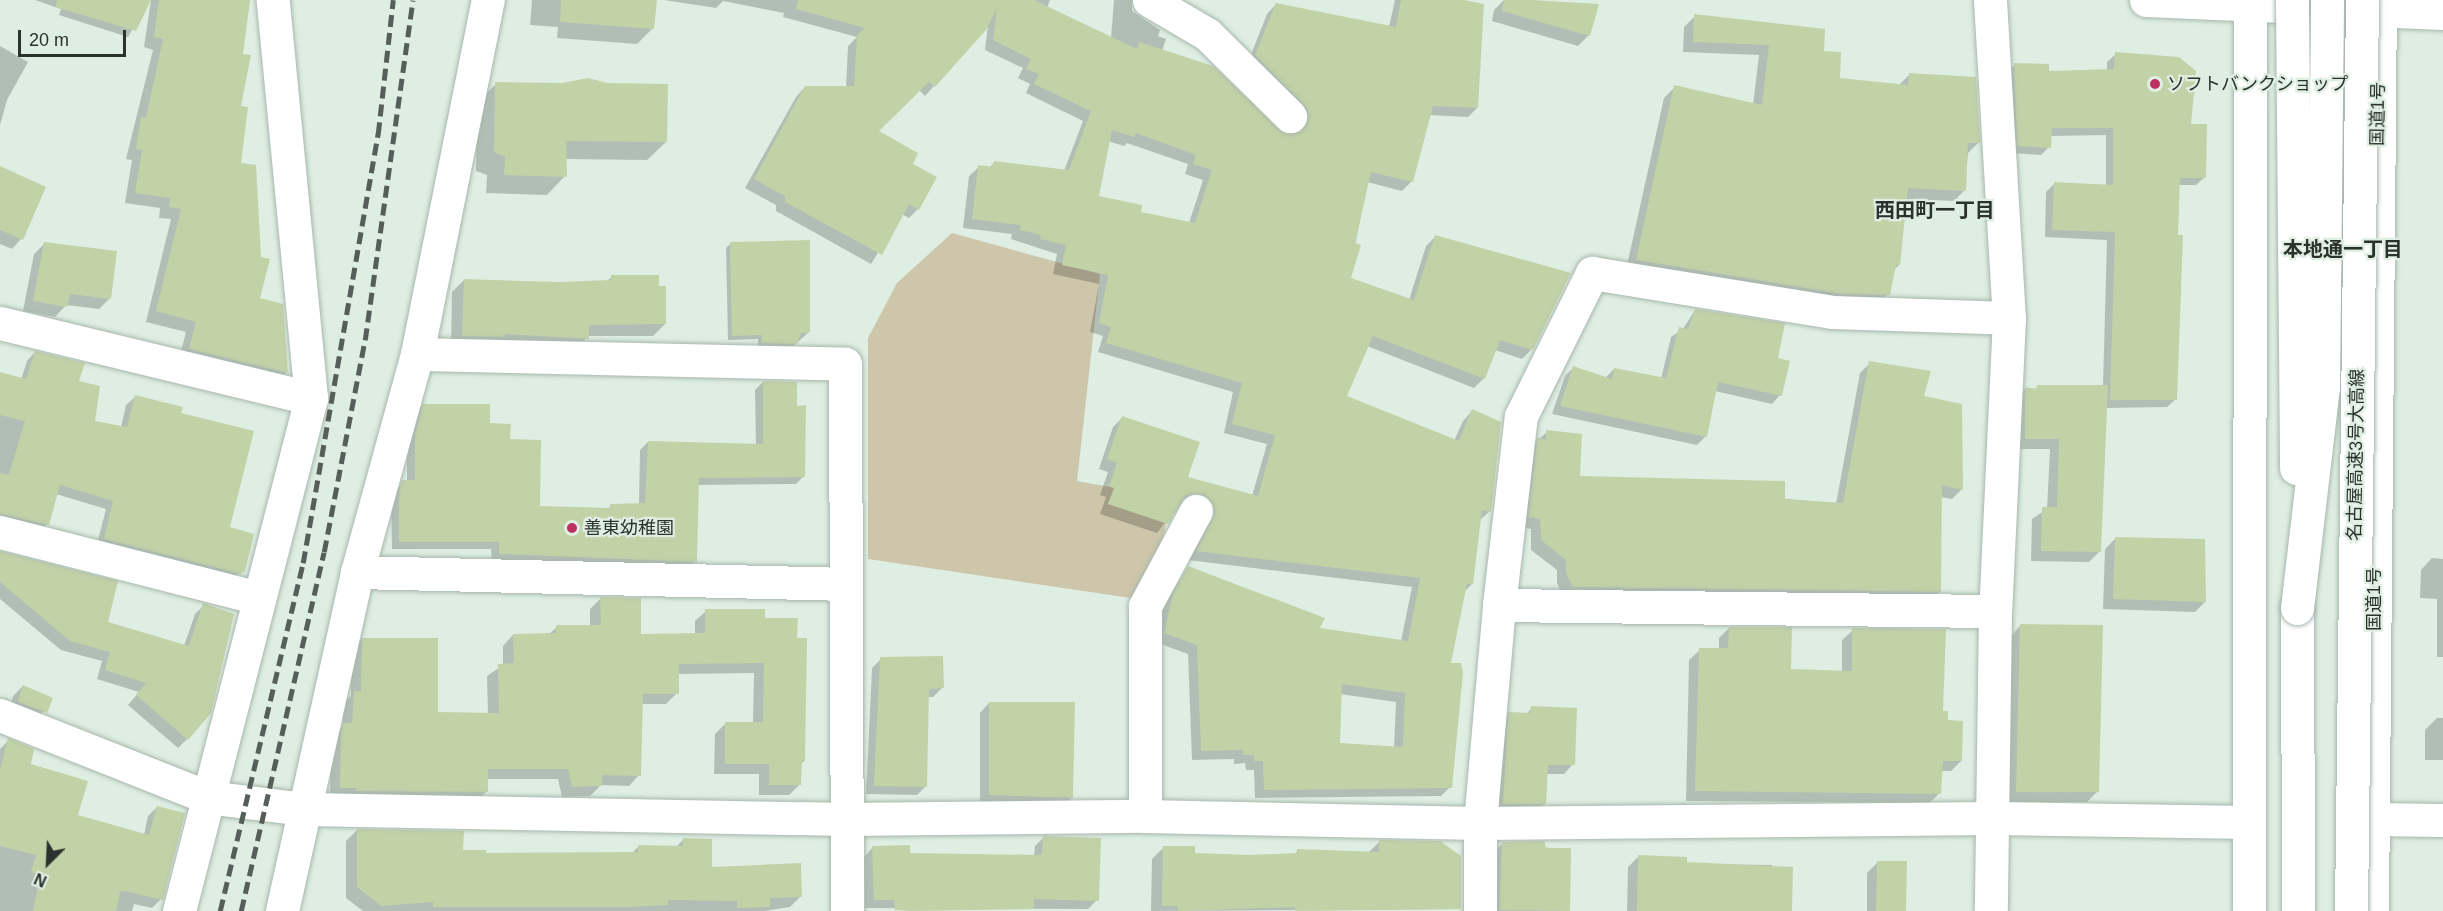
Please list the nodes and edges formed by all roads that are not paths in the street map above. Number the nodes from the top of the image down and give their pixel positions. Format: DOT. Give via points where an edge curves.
graph roads {
  1 [pos="273,0"];
  2 [pos="488,0"];
  3 [pos="1149,0"];
  4 [pos="1990,0"];
  5 [pos="2146,0"];
  6 [pos="2292,0"];
  7 [pos="2327,0"];
  8 [pos="2250,4"];
  9 [pos="2374,4"];
  10 [pos="2443,13"];
  11 [pos="1290,116"];
  12 [pos="2009,318"];
  13 [pos="0,322"];
  14 [pos="417,354"];
  15 [pos="311,398"];
  16 [pos="1196,511"];
  17 [pos="0,531"];
  18 [pos="357,572"];
  19 [pos="843,584"];
  20 [pos="259,598"];
  21 [pos="1499,605"];
  22 [pos="2297,608"];
  23 [pos="1995,611"];
  24 [pos="0,715"];
  25 [pos="207,797"];
  26 [pos="305,809"];
  27 [pos="1144,816"];
  28 [pos="1993,818"];
  29 [pos="846,819"];
  30 [pos="2372,819"];
  31 [pos="2443,820"];
  32 [pos="2249,822"];
  33 [pos="1480,823"];
  34 [pos="179,911"];
  35 [pos="282,911"];
  36 [pos="847,911"];
  37 [pos="1480,911"];
  38 [pos="1990,911"];
  39 [pos="2249,911"];
  40 [pos="2298,911"];
  41 [pos="2351,911"];
  42 [pos="2372,911"];
  1 -- 15 [label="main road"];
  2 -- 14 [label="main road"];
  3 -- 11 [label="main road" via="1207,34"];
  4 -- 12 [label="main road"];
  5 -- 8 [label="main road"];
  6 -- 22 [label="main road, bridge"];
  7 -- 22 [label="main road, bridge" via="2323,388"];
  8 -- 9 [label="main road"];
  8 -- 32 [label="main road"];
  9 -- 10 [label="main road"];
  9 -- 30 [label="main road, 国道1号"];
  9 -- 41 [label="main road, 名古屋高速3号大高線, bridge"];
  12 -- 21 [label="main road" via="1832,312 1592,273 1521,416"];
  12 -- 23 [label="main road"];
  13 -- 15 [label="main road"];
  14 -- 18 [label="main road"];
  14 -- 19 [label="main road" via="845,364"];
  15 -- 20 [label="main road"];
  16 -- 27 [label="main road" via="1145,606"];
  17 -- 20 [label="main road"];
  18 -- 19 [label="main road"];
  18 -- 26 [label="main road"];
  19 -- 29 [label="main road"];
  20 -- 25 [label="main road"];
  21 -- 23 [label="main road"];
  21 -- 33 [label="main road"];
  22 -- 40 [label="main road"];
  23 -- 28 [label="main road"];
  24 -- 25 [label="main road"];
  25 -- 26 [label="main road"];
  25 -- 34 [label="main road"];
  26 -- 29 [label="main road"];
  26 -- 35 [label="main road"];
  27 -- 29 [label="main road"];
  27 -- 33 [label="main road"];
  28 -- 32 [label="main road"];
  28 -- 33 [label="main road"];
  28 -- 38 [label="main road"];
  29 -- 36 [label="main road"];
  30 -- 31 [label="main road"];
  30 -- 42 [label="main road, 国道1号"];
  32 -- 39 [label="main road"];
  33 -- 37 [label="main road"];
}
